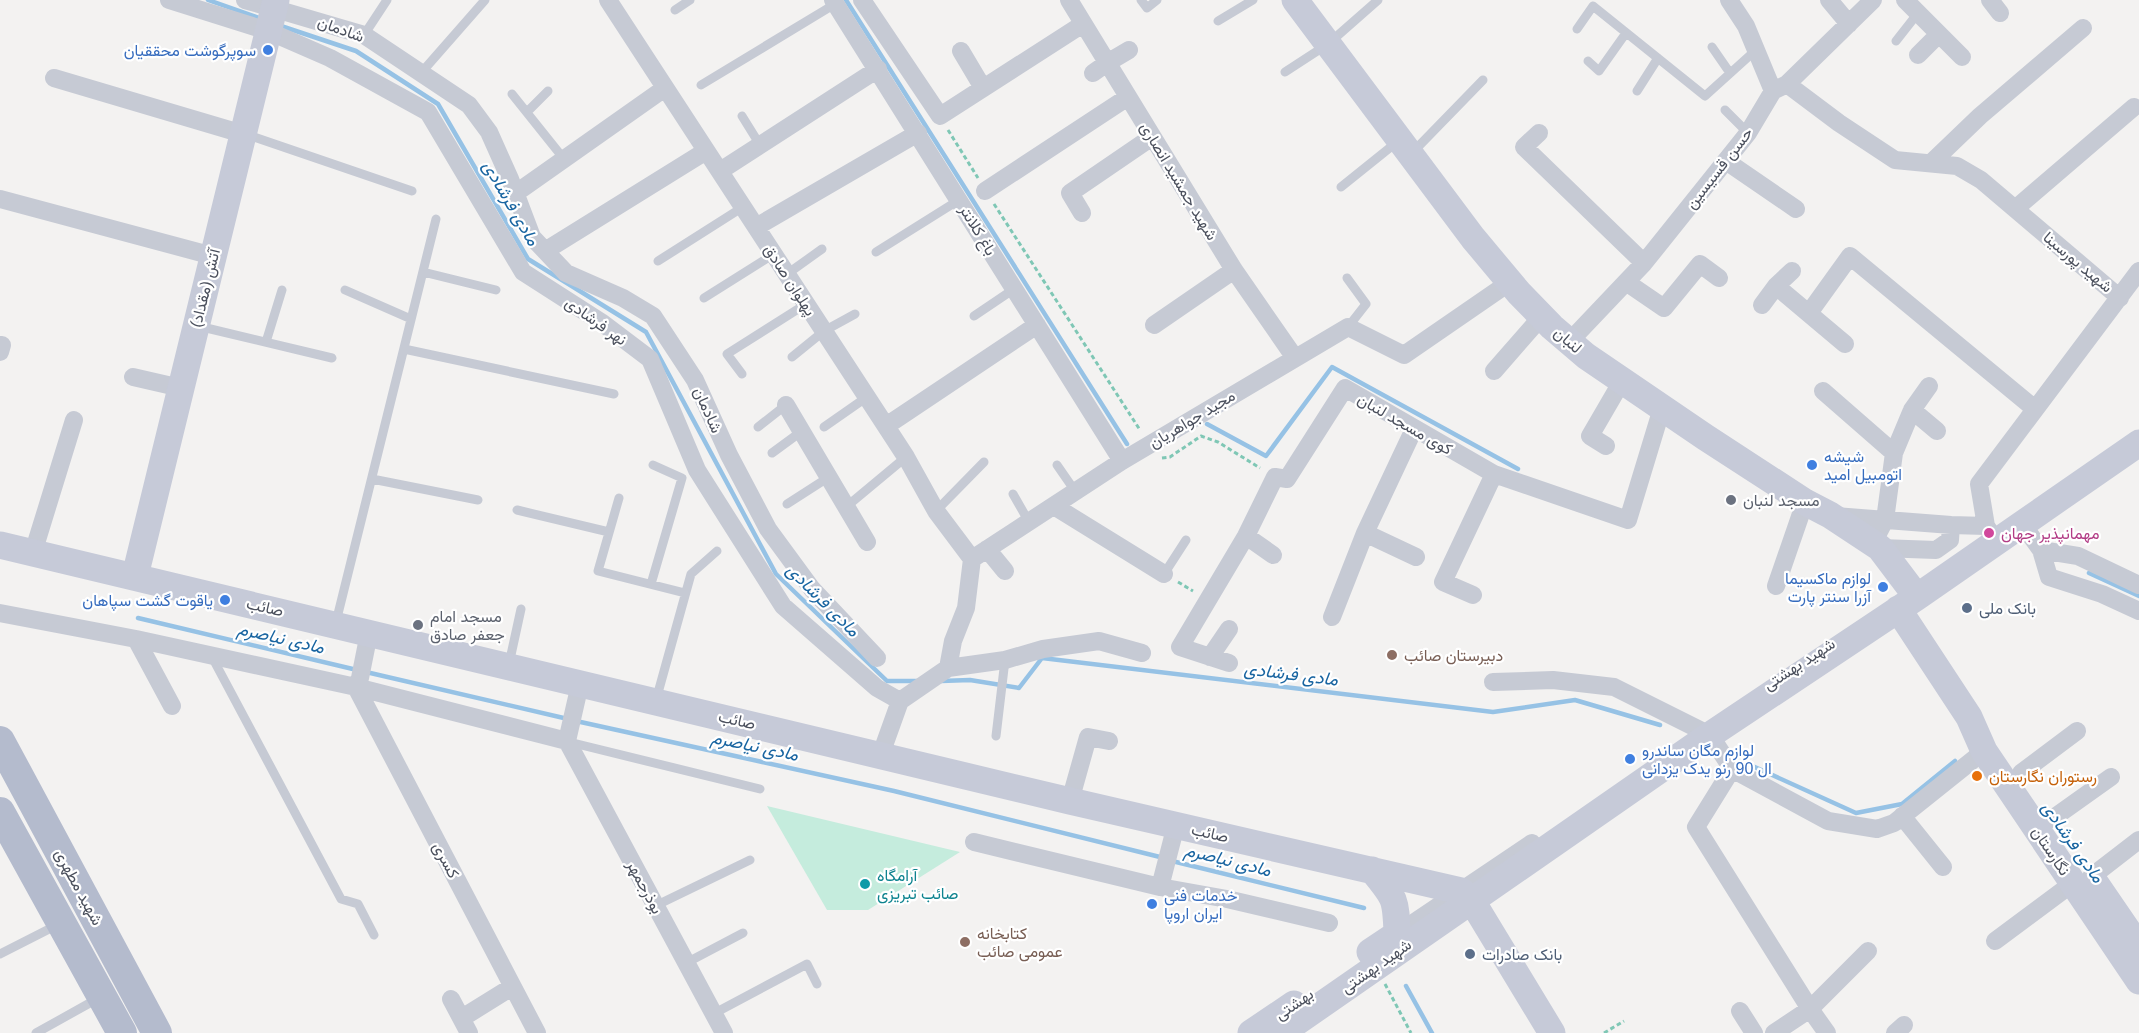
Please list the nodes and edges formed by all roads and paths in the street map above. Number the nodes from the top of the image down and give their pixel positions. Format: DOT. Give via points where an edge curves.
graph roads {
  1 [pos="168,0"];
  2 [pos="387,0"];
  3 [pos="485,0"];
  4 [pos="609,0"];
  5 [pos="690,0"];
  6 [pos="862,0"];
  7 [pos="1069,0"];
  8 [pos="1141,0"];
  9 [pos="1157,0"];
  10 [pos="1253,0"];
  11 [pos="1295,0"];
  12 [pos="1378,0"];
  13 [pos="1729,0"];
  14 [pos="1829,0"];
  15 [pos="1873,0"];
  16 [pos="1905,0"];
  17 [pos="834,2"];
  18 [pos="675,10"];
  19 [pos="265,13"];
  20 [pos="1918,13"];
  21 [pos="1218,21"];
  22 [pos="1083,24"];
  23 [pos="1849,24"];
  24 [pos="2083,28"];
  25 [pos="1577,29"];
  26 [pos="1626,33"];
  27 [pos="1939,34"];
  28 [pos="364,35"];
  29 [pos="1896,41"];
  30 [pos="1328,44"];
  31 [pos="1712,47"];
  32 [pos="1757,49"];
  33 [pos="1129,50"];
  34 [pos="962,51"];
  35 [pos="1918,55"];
  36 [pos="1962,57"];
  37 [pos="1658,58"];
  38 [pos="1588,61"];
  39 [pos="1100,68"];
  40 [pos="878,69"];
  41 [pos="1285,72"];
  42 [pos="421,73"];
  43 [pos="1730,73"];
  44 [pos="54,78"];
  45 [pos="1483,80"];
  46 [pos="701,85"];
  47 [pos="665,88"];
  48 [pos="982,88"];
  49 [pos="1780,88"];
  50 [pos="548,91"];
  51 [pos="1637,91"];
  52 [pos="512,94"];
  53 [pos="1128,98"];
  54 [pos="2134,107"];
  55 [pos="1725,110"];
  56 [pos="526,112"];
  57 [pos="742,116"];
  58 [pos="940,116"];
  59 [pos="918,133"];
  60 [pos="1539,133"];
  61 [pos="1748,133"];
  62 [pos="243,134"];
  63 [pos="1152,137"];
  64 [pos="760,145"];
  65 [pos="1405,147"];
  66 [pos="706,151"];
  67 [pos="564,159"];
  68 [pos="1726,161"];
  69 [pos="1931,164"];
  70 [pos="720,171"];
  71 [pos="1341,187"];
  72 [pos="985,190"];
  73 [pos="412,191"];
  74 [pos="516,193"];
  75 [pos="0,199"];
  76 [pos="959,200"];
  77 [pos="743,207"];
  78 [pos="1796,209"];
  79 [pos="2016,209"];
  80 [pos="1082,213"];
  81 [pos="436,219"];
  82 [pos="756,227"];
  83 [pos="822,249"];
  84 [pos="545,250"];
  85 [pos="876,252"];
  86 [pos="774,254"];
  87 [pos="213,256"];
  88 [pos="658,261"];
  89 [pos="1644,263"];
  90 [pos="1233,270"];
  91 [pos="1792,271"];
  92 [pos="423,272"];
  93 [pos="2139,272"];
  94 [pos="787,274"];
  95 [pos="1347,278"];
  96 [pos="1719,278"];
  97 [pos="1510,282"];
  98 [pos="1626,282"];
  99 [pos="1776,286"];
  100 [pos="282,290"];
  101 [pos="345,290"];
  102 [pos="1014,290"];
  103 [pos="496,291"];
  104 [pos="704,298"];
  105 [pos="2120,298"];
  106 [pos="806,304"];
  107 [pos="1762,305"];
  108 [pos="1809,313"];
  109 [pos="855,314"];
  110 [pos="974,316"];
  111 [pos="1542,316"];
  112 [pos="411,319"];
  113 [pos="1154,325"];
  114 [pos="196,326"];
  115 [pos="1036,326"];
  116 [pos="1348,327"];
  117 [pos="824,331"];
  118 [pos="266,342"];
  119 [pos="1569,342"];
  120 [pos="1845,344"];
  121 [pos="0,345"];
  122 [pos="404,349"];
  123 [pos="0,352"];
  124 [pos="792,357"];
  125 [pos="332,358"];
  126 [pos="1295,358"];
  127 [pos="1494,371"];
  128 [pos="742,375"];
  129 [pos="133,377"];
  130 [pos="1622,381"];
  131 [pos="1929,386"];
  132 [pos="181,388"];
  133 [pos="1822,391"];
  134 [pos="614,394"];
  135 [pos="867,397"];
  136 [pos="786,405"];
  137 [pos="1662,408"];
  138 [pos="2035,409"];
  139 [pos="1912,410"];
  140 [pos="74,420"];
  141 [pos="885,426"];
  142 [pos="758,427"];
  143 [pos="824,427"];
  144 [pos="1414,429"];
  145 [pos="802,431"];
  146 [pos="1936,431"];
  147 [pos="2138,442"];
  148 [pos="1606,446"];
  149 [pos="1154,451"];
  150 [pos="772,453"];
  151 [pos="1894,453"];
  152 [pos="906,457"];
  153 [pos="1122,461"];
  154 [pos="984,462"];
  155 [pos="652,465"];
  156 [pos="1057,465"];
  157 [pos="1494,474"];
  158 [pos="829,477"];
  159 [pos="1275,477"];
  160 [pos="372,479"];
  161 [pos="1075,491"];
  162 [pos="1013,494"];
  163 [pos="619,498"];
  164 [pos="478,500"];
  165 [pos="1805,502"];
  166 [pos="787,504"];
  167 [pos="1054,506"];
  168 [pos="846,507"];
  169 [pos="517,510"];
  170 [pos="936,511"];
  171 [pos="1029,522"];
  172 [pos="1951,525"];
  173 [pos="2023,525"];
  174 [pos="609,532"];
  175 [pos="1365,533"];
  176 [pos="1992,534"];
  177 [pos="1246,536"];
  178 [pos="1879,537"];
  179 [pos="1186,540"];
  180 [pos="867,542"];
  181 [pos="0,545"];
  182 [pos="2041,550"];
  183 [pos="717,551"];
  184 [pos="33,552"];
  185 [pos="980,554"];
  186 [pos="1273,555"];
  187 [pos="1416,557"];
  188 [pos="1005,571"];
  189 [pos="1164,574"];
  190 [pos="135,576"];
  191 [pos="651,584"];
  192 [pos="2139,585"];
  193 [pos="1776,586"];
  194 [pos="685,593"];
  195 [pos="1473,595"];
  196 [pos="1909,599"];
  197 [pos="1208,600"];
  198 [pos="521,609"];
  199 [pos="2139,611"];
  200 [pos="0,613"];
  201 [pos="1332,617"];
  202 [pos="335,624"];
  203 [pos="1229,629"];
  204 [pos="369,633"];
  205 [pos="136,639"];
  206 [pos="1142,653"];
  207 [pos="212,657"];
  208 [pos="1210,657"];
  209 [pos="877,658"];
  210 [pos="1005,660"];
  211 [pos="1229,663"];
  212 [pos="508,667"];
  213 [pos="948,668"];
  214 [pos="360,676"];
  215 [pos="1493,682"];
  216 [pos="580,684"];
  217 [pos="656,701"];
  218 [pos="900,701"];
  219 [pos="172,706"];
  220 [pos="1969,717"];
  221 [pos="2077,731"];
  222 [pos="1705,732"];
  223 [pos="996,736"];
  224 [pos="0,741"];
  225 [pos="567,741"];
  226 [pos="1109,741"];
  227 [pos="1984,751"];
  228 [pos="881,754"];
  229 [pos="1732,770"];
  230 [pos="2020,773"];
  231 [pos="2111,777"];
  232 [pos="760,789"];
  233 [pos="1070,801"];
  234 [pos="0,812"];
  235 [pos="1902,816"];
  236 [pos="2052,819"];
  237 [pos="1172,837"];
  238 [pos="2139,840"];
  239 [pos="974,842"];
  240 [pos="750,860"];
  241 [pos="1943,867"];
  242 [pos="1372,870"];
  243 [pos="2082,880"];
  244 [pos="1161,882"];
  245 [pos="1468,892"];
  246 [pos="655,906"];
  247 [pos="61,923"];
  248 [pos="1329,923"];
  249 [pos="743,933"];
  250 [pos="1397,934"];
  251 [pos="374,935"];
  252 [pos="1995,941"];
  253 [pos="2139,947"];
  254 [pos="1868,951"];
  255 [pos="0,954"];
  256 [pos="686,963"];
  257 [pos="1376,966"];
  258 [pos="2139,981"];
  259 [pos="818,984"];
  260 [pos="512,987"];
  261 [pos="102,997"];
  262 [pos="451,999"];
  263 [pos="1810,1009"];
  264 [pos="1740,1011"];
  265 [pos="713,1014"];
  266 [pos="1624,1021"];
  267 [pos="466,1026"];
  268 [pos="36,1033"];
  269 [pos="122,1033"];
  270 [pos="157,1033"];
  271 [pos="537,1033"];
  272 [pos="724,1033"];
  273 [pos="1251,1033"];
  274 [pos="1281,1033"];
  275 [pos="1412,1033"];
  276 [pos="1552,1033"];
  277 [pos="1604,1033"];
  278 [pos="1754,1033"];
  279 [pos="1774,1033"];
  280 [pos="1827,1033"];
  1 -- 19 [label="street, نهر فرشادی"];
  2 -- 28 [label="lane"];
  3 -- 42 [label="lane"];
  4 -- 47 [label="street, پهلوان صادق"];
  5 -- 18 [label="lane"];
  6 -- 58 [label="street"];
  7 -- 22 [label="street, شهید جمشید انصاری"];
  8 -- 9 [label="lane" via="1147,8"];
  10 -- 21 [label="lane"];
  11 -- 30 [label="main road, لنبان"];
  12 -- 30 [label="lane"];
  13 -- 32 [label="street"];
  14 -- 23 [label="street"];
  15 -- 23 [label="street, حسن قسیسین"];
  16 -- 20 [label="street"];
  17 -- 40 [label="street, باغ کلانتر"];
  17 -- 46 [label="lane"];
  19 -- 28 [label="street, شادمان" via="305,16"];
  19 -- 62 [label="main road, آتش (مقداد)"];
  19 -- 218 [label="street, نهر فرشادی" via="330,58 428,112 523,272 650,359 697,470 783,606 877,688"];
  20 -- 27 [label="street"];
  20 -- 29 [label="lane"];
  22 -- 39 [label="street, شهید جمشید انصاری"];
  22 -- 48 [label="street"];
  23 -- 49 [label="street, حسن قسیسین"];
  24 -- 69 [label="street" via="1980,116"];
  25 -- 26 [label="lane" via="1593,6"];
  26 -- 37 [label="lane"];
  26 -- 38 [label="lane" via="1599,71"];
  27 -- 35 [label="street"];
  27 -- 36 [label="street"];
  28 -- 42 [label="street, شادمان"];
  30 -- 41 [label="lane"];
  30 -- 65 [label="main road, لنبان"];
  31 -- 43 [label="lane"];
  32 -- 43 [label="lane"];
  32 -- 49 [label="street"];
  33 -- 39 [label="street"];
  34 -- 48 [label="street"];
  37 -- 43 [label="lane" via="1705,96"];
  37 -- 51 [label="lane"];
  39 -- 53 [label="street, شهید جمشید انصاری"];
  40 -- 59 [label="street, باغ کلانتر"];
  40 -- 64 [label="street"];
  42 -- 74 [label="street, شادمان" via="470,105 489,132"];
  44 -- 62 [label="street"];
  45 -- 65 [label="lane"];
  47 -- 66 [label="street, پهلوان صادق"];
  47 -- 67 [label="street"];
  48 -- 58 [label="street"];
  49 -- 61 [label="street, حسن قسیسین"];
  49 -- 69 [label="street, شهید پورسینا" via="1895,160"];
  50 -- 56 [label="lane"];
  52 -- 56 [label="lane"];
  53 -- 63 [label="street, شهید جمشید انصاری"];
  53 -- 72 [label="street"];
  54 -- 79 [label="street"];
  55 -- 61 [label="lane"];
  56 -- 67 [label="lane"];
  57 -- 64 [label="lane"];
  58 -- 72 [label="path"];
  59 -- 76 [label="street, باغ کلانتر"];
  59 -- 82 [label="street"];
  60 -- 89 [label="street" via="1524,147"];
  61 -- 68 [label="street, حسن قسیسین"];
  62 -- 73 [label="lane"];
  62 -- 87 [label="main road, آتش (مقداد)"];
  63 -- 80 [label="street" via="1070,193"];
  63 -- 90 [label="street, شهید جمشید انصاری"];
  64 -- 70 [label="street"];
  65 -- 71 [label="lane"];
  65 -- 97 [label="main road, لنبان"];
  66 -- 70 [label="street, پهلوان صادق"];
  66 -- 84 [label="street"];
  67 -- 74 [label="street"];
  68 -- 78 [label="street"];
  68 -- 89 [label="street, حسن قسیسین"];
  69 -- 79 [label="street, شهید پورسینا" via="1969,171"];
  70 -- 77 [label="street, پهلوان صادق"];
  72 -- 149 [label="path"];
  74 -- 84 [label="street, شادمان" via="532,237"];
  75 -- 87 [label="street"];
  76 -- 85 [label="lane"];
  76 -- 102 [label="street, باغ کلانتر"];
  77 -- 82 [label="street, پهلوان صادق"];
  77 -- 88 [label="lane"];
  79 -- 105 [label="street, شهید پورسینا"];
  81 -- 92 [label="lane"];
  82 -- 86 [label="street, پهلوان صادق"];
  83 -- 94 [label="lane"];
  84 -- 209 [label="street, شادمان" via="566,273 654,316 695,380 768,530 812,589"];
  86 -- 94 [label="street, پهلوان صادق"];
  86 -- 104 [label="lane"];
  87 -- 114 [label="main road, آتش (مقداد)"];
  89 -- 98 [label="street, حسن قسیسین"];
  90 -- 113 [label="street"];
  90 -- 126 [label="street, شهید جمشید انصاری"];
  91 -- 99 [label="street"];
  92 -- 103 [label="lane"];
  92 -- 112 [label="lane"];
  93 -- 105 [label="street"];
  94 -- 106 [label="street, پهلوان صادق"];
  95 -- 116 [label="lane" via="1366,304"];
  96 -- 98 [label="street" via="1700,264 1664,308"];
  97 -- 111 [label="main road, لنبان"];
  97 -- 116 [label="street" via="1404,355"];
  98 -- 119 [label="street, حسن قسیسین"];
  99 -- 107 [label="street"];
  99 -- 108 [label="street"];
  100 -- 118 [label="lane"];
  101 -- 112 [label="lane"];
  102 -- 110 [label="lane"];
  102 -- 115 [label="street, باغ کلانتر"];
  105 -- 138 [label="street, شهید پورسینا"];
  106 -- 117 [label="street, پهلوان صادق"];
  106 -- 128 [label="lane" via="728,354"];
  108 -- 120 [label="street"];
  108 -- 138 [label="street" via="1850,256"];
  109 -- 117 [label="lane"];
  111 -- 119 [label="main road, لنبان"];
  111 -- 127 [label="street"];
  112 -- 122 [label="lane"];
  114 -- 118 [label="lane"];
  114 -- 132 [label="main road, آتش (مقداد)"];
  115 -- 141 [label="street"];
  115 -- 153 [label="street, باغ کلانتر"];
  116 -- 126 [label="street, مجید جواهریان"];
  117 -- 124 [label="lane"];
  117 -- 135 [label="street, پهلوان صادق"];
  118 -- 125 [label="lane"];
  119 -- 130 [label="main road, لنبان"];
  121 -- 123 [label="street"];
  122 -- 134 [label="lane"];
  122 -- 160 [label="lane"];
  126 -- 149 [label="street, مجید جواهریان"];
  129 -- 132 [label="street"];
  130 -- 137 [label="main road, لنبان"];
  130 -- 148 [label="street" via="1590,436"];
  131 -- 139 [label="street"];
  132 -- 190 [label="main road, آتش (مقداد)"];
  133 -- 151 [label="street"];
  135 -- 141 [label="street, پهلوان صادق"];
  135 -- 143 [label="lane"];
  136 -- 142 [label="lane"];
  136 -- 145 [label="street"];
  137 -- 157 [label="street, کوی مسجد لنبان" via="1628,520"];
  137 -- 165 [label="main road, لنبان"];
  138 -- 176 [label="street, شهید پورسینا" via="1979,484"];
  139 -- 146 [label="street"];
  139 -- 151 [label="street"];
  140 -- 184 [label="street"];
  141 -- 152 [label="street, پهلوان صادق"];
  144 -- 157 [label="street, کوی مسجد لنبان"];
  144 -- 159 [label="street, کوی مسجد لنبان" via="1345,388 1287,479"];
  144 -- 175 [label="street"];
  145 -- 150 [label="lane"];
  145 -- 158 [label="street"];
  147 -- 173 [label="main road, شهید بهشتی"];
  147 -- 176 [label="street, شهید بهشتی"];
  149 -- 153 [label="street, مجید جواهریان"];
  149 -- 159 [label="path" via="1170,457 1201,436"];
  151 -- 178 [label="street"];
  152 -- 168 [label="lane"];
  152 -- 170 [label="street, پهلوان صادق"];
  153 -- 161 [label="street, مجید جواهریان"];
  154 -- 170 [label="lane"];
  155 -- 191 [label="lane" via="682,478"];
  156 -- 161 [label="lane"];
  157 -- 195 [label="street" via="1443,582"];
  158 -- 166 [label="lane"];
  158 -- 168 [label="street"];
  159 -- 177 [label="street"];
  160 -- 164 [label="lane"];
  160 -- 202 [label="lane"];
  161 -- 167 [label="street, مجید جواهریان"];
  162 -- 171 [label="lane"];
  163 -- 174 [label="lane"];
  165 -- 178 [label="main road, لنبان"];
  165 -- 193 [label="street"];
  167 -- 171 [label="street, مجید جواهریان"];
  167 -- 189 [label="street"];
  168 -- 180 [label="street"];
  169 -- 174 [label="lane"];
  170 -- 185 [label="street, پهلوان صادق"];
  171 -- 185 [label="street, مجید جواهریان"];
  172 -- 176 [label="street"];
  172 -- 178 [label="street"];
  172 -- 178 [label="street" via="1950,540 1936,550"];
  173 -- 176 [label="main road, شهید بهشتی"];
  173 -- 182 [label="street"];
  174 -- 191 [label="lane" via="598,572"];
  175 -- 187 [label="street"];
  175 -- 201 [label="street"];
  176 -- 196 [label="main road, شهید بهشتی"];
  177 -- 186 [label="street"];
  177 -- 197 [label="street"];
  178 -- 196 [label="main road, لنبان"];
  179 -- 189 [label="lane"];
  181 -- 184 [label="main road, صائب"];
  182 -- 192 [label="street" via="2078,556"];
  182 -- 199 [label="street" via="2049,577"];
  183 -- 194 [label="lane" via="691,574"];
  184 -- 190 [label="main road, صائب"];
  185 -- 188 [label="street, پهلوان صادق"];
  185 -- 213 [label="street"];
  189 -- 197 [label="path"];
  190 -- 202 [label="main road, صائب"];
  191 -- 194 [label="lane"];
  194 -- 217 [label="lane"];
  196 -- 220 [label="main road, نگارستان"];
  196 -- 222 [label="main road, شهید بهشتی"];
  197 -- 208 [label="street" via="1180,647"];
  198 -- 212 [label="lane"];
  200 -- 205 [label="street"];
  202 -- 204 [label="main road, صائب"];
  203 -- 208 [label="street"];
  204 -- 212 [label="main road, صائب"];
  204 -- 214 [label="street"];
  205 -- 207 [label="street"];
  205 -- 219 [label="street"];
  206 -- 210 [label="street" via="1099,641 1043,649"];
  207 -- 214 [label="street"];
  207 -- 251 [label="lane" via="341,899 358,904"];
  208 -- 211 [label="street"];
  210 -- 213 [label="street"];
  210 -- 223 [label="lane"];
  212 -- 216 [label="main road, صائب"];
  213 -- 218 [label="street"];
  214 -- 225 [label="street"];
  214 -- 260 [label="street, کسری"];
  215 -- 222 [label="street" via="1553,680 1614,687"];
  216 -- 217 [label="main road, صائب"];
  216 -- 225 [label="street"];
  217 -- 228 [label="main road, صائب"];
  218 -- 228 [label="street"];
  220 -- 227 [label="main road, نگارستان"];
  220 -- 230 [label="main road, نگارستان" via="1996,738"];
  221 -- 230 [label="street"];
  222 -- 229 [label="street"];
  222 -- 245 [label="main road, شهید بهشتی"];
  224 -- 270 [label="main road, شهید مطهری"];
  225 -- 232 [label="lane"];
  225 -- 246 [label="street, بوذرجمهر"];
  226 -- 233 [label="street" via="1088,737"];
  227 -- 235 [label="street"];
  227 -- 243 [label="main road, نگارستان"];
  228 -- 233 [label="main road, صائب"];
  229 -- 235 [label="street" via="1828,821 1877,829"];
  229 -- 263 [label="street" via="1696,827"];
  230 -- 236 [label="main road, نگارستان"];
  231 -- 236 [label="street"];
  233 -- 237 [label="main road, صائب"];
  234 -- 247 [label="main road, شهید مطهری"];
  235 -- 241 [label="street"];
  236 -- 243 [label="main road, نگارستان"];
  237 -- 242 [label="main road, صائب"];
  237 -- 244 [label="street"];
  238 -- 243 [label="street"];
  239 -- 244 [label="street"];
  240 -- 246 [label="lane"];
  242 -- 245 [label="main road, صائب"];
  242 -- 250 [label="main road" via="1392,894"];
  243 -- 252 [label="street"];
  243 -- 253 [label="main road, نگارستان"];
  243 -- 258 [label="main road, نگارستان"];
  244 -- 248 [label="street"];
  245 -- 250 [label="street"];
  245 -- 257 [label="main road, شهید بهشتی"];
  245 -- 276 [label="main road"];
  246 -- 256 [label="street, بوذرجمهر"];
  247 -- 255 [label="lane"];
  247 -- 261 [label="main road, شهید مطهری"];
  249 -- 256 [label="lane"];
  250 -- 273 [label="main road, بهشتی"];
  254 -- 263 [label="street"];
  256 -- 265 [label="street, بوذرجمهر"];
  257 -- 274 [label="main road, شهید بهشتی"];
  257 -- 275 [label="path"];
  259 -- 265 [label="lane" via="807,964"];
  260 -- 267 [label="street"];
  260 -- 271 [label="street, کسری"];
  261 -- 268 [label="lane"];
  261 -- 269 [label="main road, شهید مطهری"];
  262 -- 267 [label="street"];
  263 -- 279 [label="street"];
  263 -- 280 [label="street"];
  264 -- 278 [label="street"];
  265 -- 272 [label="street, بوذرجمهر"];
  266 -- 277 [label="path"];
}
